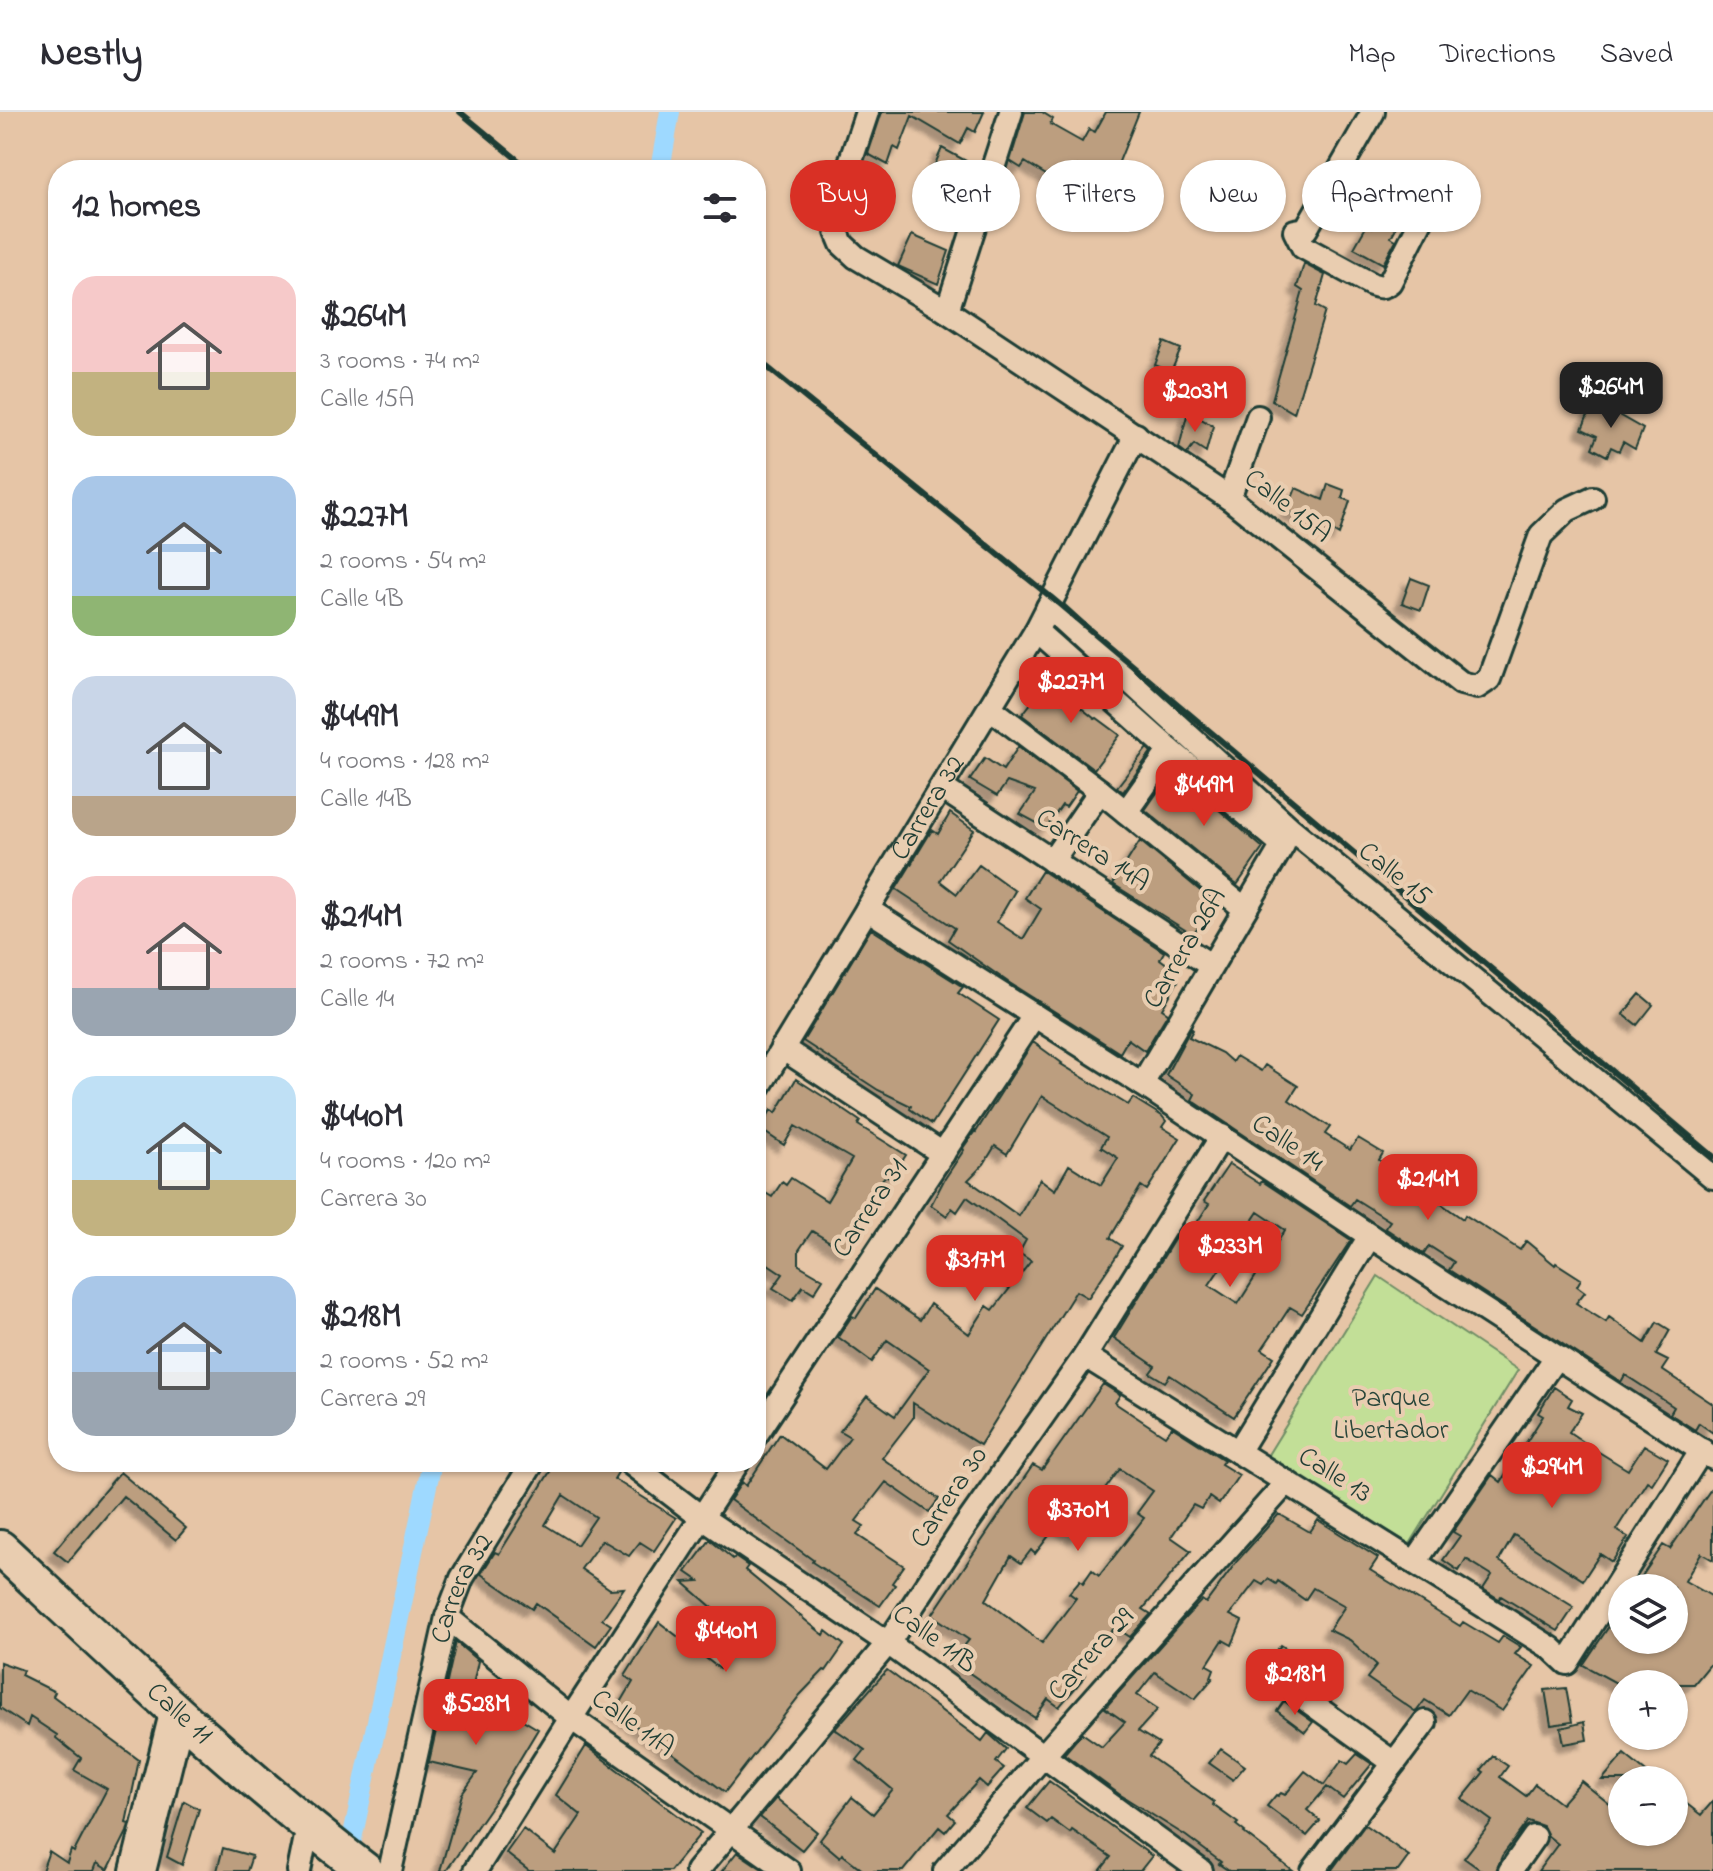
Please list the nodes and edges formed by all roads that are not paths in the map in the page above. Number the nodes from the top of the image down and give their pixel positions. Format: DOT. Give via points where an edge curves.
graph roads {
  1 [pos="867,112"];
  2 [pos="1011,112"];
  3 [pos="1373,112"];
  4 [pos="1346,160"];
  5 [pos="1302,230"];
  6 [pos="1415,232"];
  7 [pos="947,311"];
  8 [pos="1258,417"];
  9 [pos="1136,435"];
  10 [pos="1229,498"];
  11 [pos="1593,498"];
  12 [pos="1048,607"];
  13 [pos="1036,631"];
  14 [pos="990,708"];
  15 [pos="1170,750"];
  16 [pos="942,788"];
  17 [pos="1100,791"];
  18 [pos="1126,812"];
  19 [pos="1052,861"];
  20 [pos="867,909"];
  21 [pos="1245,909"];
  22 [pos="1210,965"];
  23 [pos="1034,1016"];
  24 [pos="782,1048"];
  25 [pos="766,1075"];
  26 [pos="1142,1084"];
  27 [pos="1222,1136"];
  28 [pos="943,1154"];
  29 [pos="1713,1177"];
  30 [pos="1370,1236"];
  31 [pos="1085,1356"];
  32 [pos="1556,1357"];
  33 [pos="766,1420"];
  34 [pos="1238,1452"];
  35 [pos="1707,1454"];
  36 [pos="527,1472"];
  37 [pos="642,1472"];
  38 [pos="731,1472"];
  39 [pos="1287,1482"];
  40 [pos="701,1517"];
  41 [pos="0,1548"];
  42 [pos="1415,1562"];
  43 [pos="447,1617"];
  44 [pos="888,1643"];
  45 [pos="1287,1686"];
  46 [pos="177,1714"];
  47 [pos="571,1718"];
  48 [pos="1425,1722"];
  49 [pos="1043,1756"];
  50 [pos="1394,1763"];
  51 [pos="308,1827"];
  52 [pos="729,1831"];
  53 [pos="1534,1837"];
  54 [pos="1515,1869"];
  55 [pos="948,1870"];
  56 [pos="138,1871"];
  57 [pos="299,1871"];
  58 [pos="366,1871"];
  59 [pos="390,1871"];
  60 [pos="475,1871"];
  61 [pos="697,1871"];
  62 [pos="789,1871"];
  63 [pos="1201,1871"];
  64 [pos="1313,1871"];
  1 -- 7 [label="street, Calle 15A" via="841,190 837,232 856,257"];
  2 -- 7 [label="street"];
  3 -- 4 [label="street"];
  5 -- 6 [label="street" via="1295,231 1303,247 1380,287 1390,282"];
  7 -- 9 [label="street, Calle 15A"];
  8 -- 10 [label="street"];
  9 -- 10 [label="street, Calle 15A"];
  9 -- 12 [label="street, Carrera 32"];
  10 -- 11 [label="street, Calle 15A" via="1461,683 1477,687 1496,665 1541,535 1567,510"];
  12 -- 13 [label="street, Carrera 32"];
  12 -- 29 [label="street, Calle 15" via="1291,829"];
  13 -- 14 [label="street, Carrera 32"];
  13 -- 15 [label="street"];
  14 -- 16 [label="street, Carrera 32"];
  14 -- 17 [label="street"];
  15 -- 18 [label="street"];
  15 -- 21 [label="street, Carrera 26A" via="1283,845"];
  16 -- 19 [label="street, Carrera 14A"];
  16 -- 20 [label="street, Carrera 32"];
  17 -- 18 [label="street"];
  17 -- 19 [label="street"];
  18 -- 21 [label="street"];
  19 -- 22 [label="street, Carrera 14A"];
  20 -- 23 [label="street, Calle 14"];
  20 -- 24 [label="street, Carrera 32"];
  21 -- 22 [label="street, Carrera 26A"];
  22 -- 26 [label="street, Carrera 26A"];
  23 -- 26 [label="street, Calle 14"];
  23 -- 28 [label="street, Carrera 31"];
  24 -- 25 [label="street, Carrera 32"];
  24 -- 28 [label="street"];
  26 -- 27 [label="street, Calle 14"];
  27 -- 30 [label="street, Calle 14"];
  27 -- 31 [label="street, Carrera 30"];
  28 -- 33 [label="street, Carrera 31"];
  30 -- 32 [label="street, Calle 14"];
  30 -- 34 [label="street"];
  31 -- 34 [label="street, Calle 13"];
  31 -- 44 [label="street, Carrera 30"];
  32 -- 35 [label="street, Calle 14"];
  32 -- 42 [label="street"];
  34 -- 39 [label="street, Calle 13"];
  35 -- 42 [label="street, Calle 13" via="1567,1663"];
  36 -- 43 [label="street, Carrera 32" via="462,1578"];
  37 -- 40 [label="street, Calle 11B"];
  38 -- 40 [label="street"];
  39 -- 42 [label="street, Calle 13"];
  39 -- 49 [label="street, Carrera 29"];
  40 -- 44 [label="street, Calle 11B"];
  40 -- 47 [label="street"];
  41 -- 46 [label="main road, Calle 11"];
  43 -- 47 [label="street, Calle 11A"];
  43 -- 59 [label="street, Carrera 32"];
  44 -- 49 [label="street, Calle 11B"];
  44 -- 52 [label="street, Carrera 30"];
  45 -- 50 [label="street"];
  46 -- 51 [label="main road, Calle 11"];
  46 -- 56 [label="main road"];
  47 -- 52 [label="street, Calle 11A"];
  47 -- 60 [label="street"];
  48 -- 50 [label="street"];
  49 -- 55 [label="street, Carrera 29"];
  49 -- 63 [label="street, Calle 11B"];
  50 -- 64 [label="street"];
  51 -- 57 [label="street"];
  51 -- 58 [label="main road, Calle 11"];
  52 -- 61 [label="street, Carrera 30"];
  52 -- 62 [label="street, Calle 11A"];
  53 -- 54 [label="street"];
}
